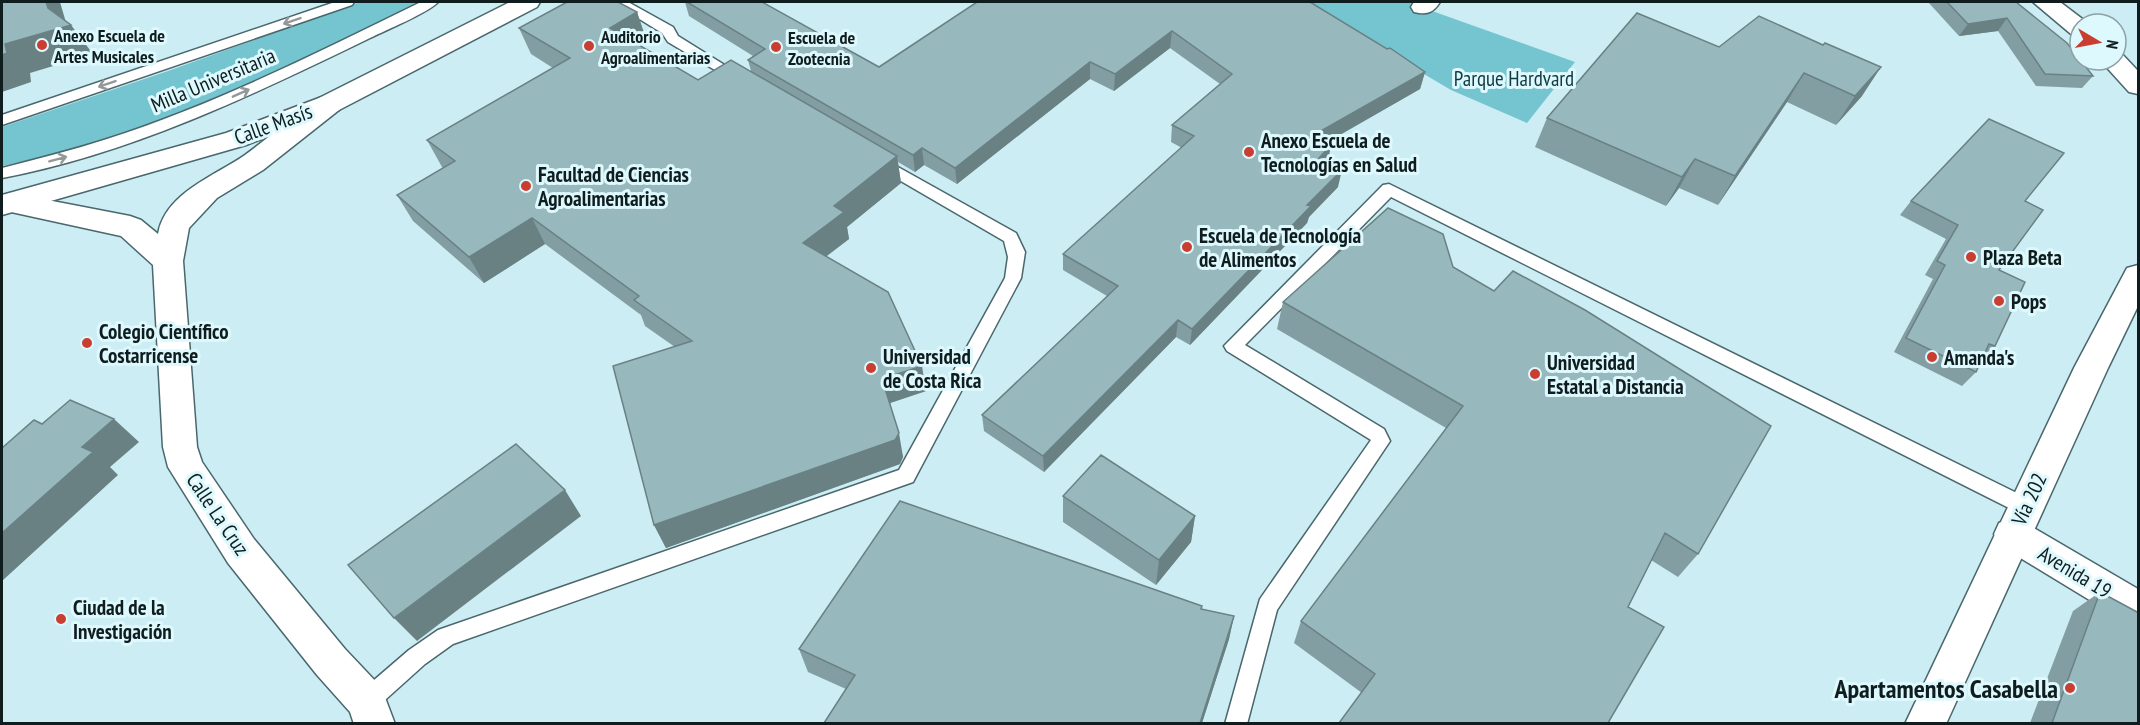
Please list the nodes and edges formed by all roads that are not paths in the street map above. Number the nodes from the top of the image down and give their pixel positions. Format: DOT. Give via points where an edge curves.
graph roads {
  1 [pos="347,2"];
  2 [pos="431,2"];
  3 [pos="528,2"];
  4 [pos="619,2"];
  5 [pos="2045,2"];
  6 [pos="2068,20"];
  7 [pos="2126,72"];
  8 [pos="2139,86"];
  9 [pos="754,87"];
  10 [pos="329,104"];
  11 [pos="2,120"];
  12 [pos="866,153"];
  13 [pos="2,173"];
  14 [pos="6,204"];
  15 [pos="168,261"];
  16 [pos="2139,276"];
  17 [pos="2019,520"];
  18 [pos="2139,609"];
  19 [pos="371,712"];
  20 [pos="1236,723"];
  21 [pos="1925,723"];
  1 -- 11 [label="lane, Milla Universitaria, one-way"];
  13 -- 2 [label="lane, Milla Universitaria, one-way" via="66,157 184,117"];
  3 -- 10 [label="street, Calle Masís"];
  4 -- 9 [label="lane"];
  5 -- 6 [label="street"];
  7 -- 8 [label="street"];
  10 -- 14 [label="street, Calle Masís" via="236,139"];
  10 -- 15 [label="street, Calle La Cruz" via="188,208 174,226"];
  12 -- 19 [label="lane" via="1010,237 1016,247 1013,278 906,476 446,637 417,657"];
  14 -- 15 [label="street" via="130,227"];
  15 -- 19 [label="street, Calle La Cruz" via="180,447 186,466 242,550"];
  16 -- 17 [label="street, Vía 202"];
  17 -- 18 [label="street, Avenida 19"];
  17 -- 20 [label="lane" via="1389,189 1233,346 1377,434 1381,441 1267,606"];
  17 -- 21 [label="street, Vía 202"];
}
